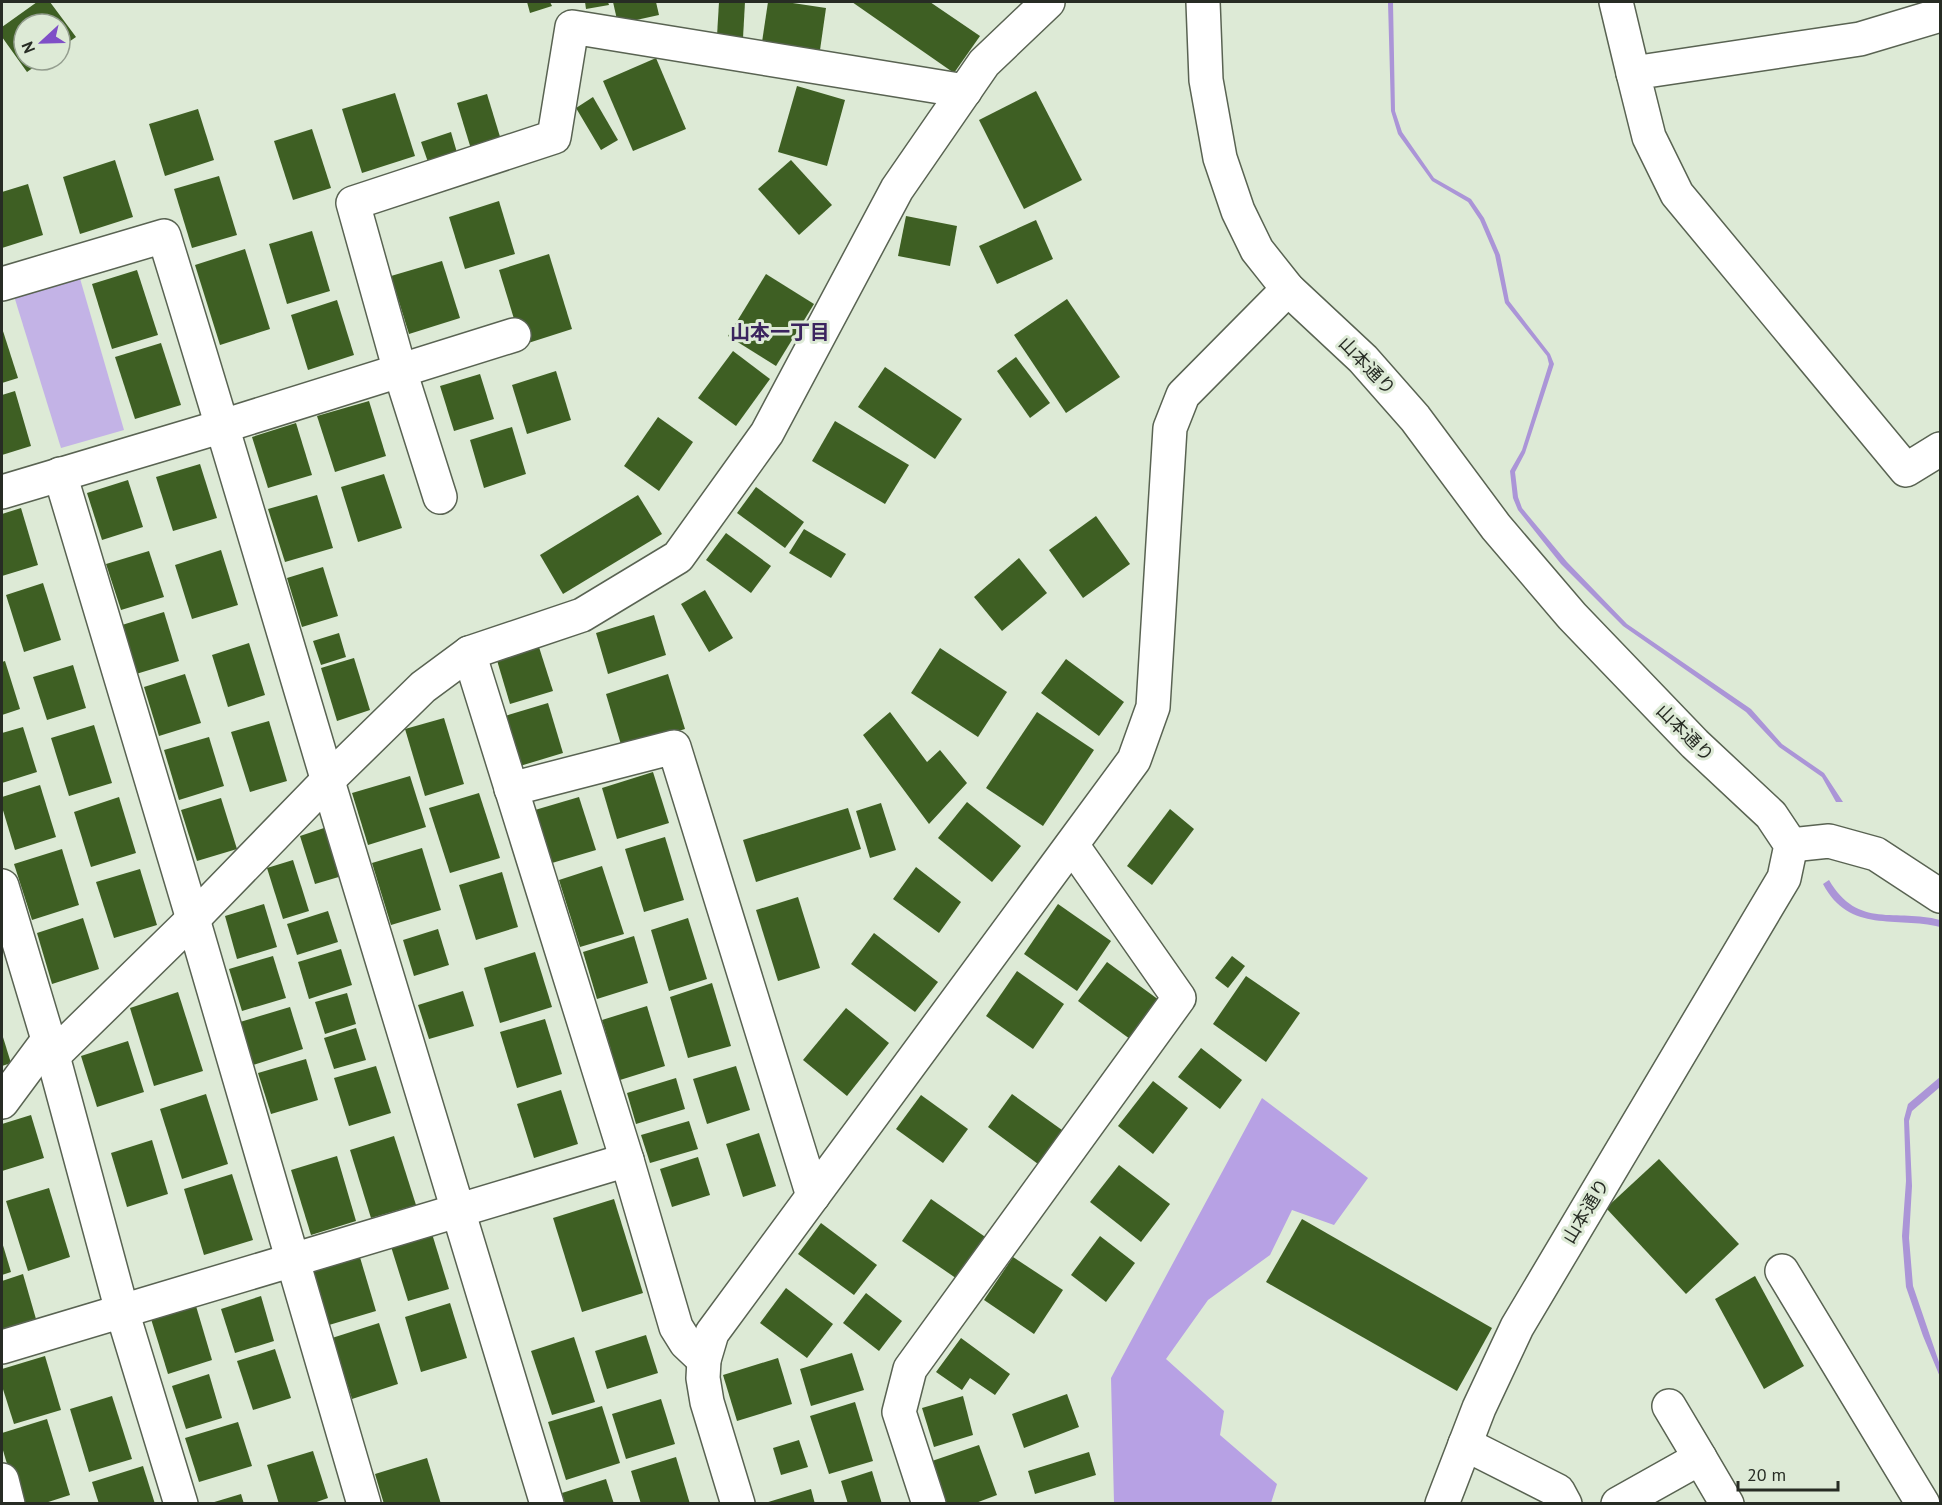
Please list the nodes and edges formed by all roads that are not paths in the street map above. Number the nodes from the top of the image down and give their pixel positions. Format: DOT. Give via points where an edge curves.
graph roads {
  1 [pos="1048,2"];
  2 [pos="1203,2"];
  3 [pos="1616,2"];
  4 [pos="1941,15"];
  5 [pos="1633,73"];
  6 [pos="965,91"];
  7 [pos="2,284"];
  8 [pos="1288,289"];
  9 [pos="514,335"];
  10 [pos="400,371"];
  11 [pos="223,426"];
  12 [pos="1941,448"];
  13 [pos="60,474"];
  14 [pos="2,492"];
  15 [pos="440,496"];
  16 [pos="469,653"];
  17 [pos="328,780"];
  18 [pos="511,789"];
  19 [pos="1072,845"];
  20 [pos="1791,845"];
  21 [pos="2,886"];
  22 [pos="1941,896"];
  23 [pos="193,919"];
  24 [pos="50,1048"];
  25 [pos="2,1102"];
  26 [pos="627,1160"];
  27 [pos="813,1196"];
  28 [pos="460,1210"];
  29 [pos="293,1260"];
  30 [pos="1782,1271"];
  31 [pos="122,1311"];
  32 [pos="2,1347"];
  33 [pos="704,1360"];
  34 [pos="1669,1406"];
  35 [pos="1465,1444"];
  36 [pos="1700,1458"];
  37 [pos="2,1480"];
  38 [pos="1941,1500"];
  39 [pos="8,1503"];
  40 [pos="181,1503"];
  41 [pos="364,1503"];
  42 [pos="546,1503"];
  43 [pos="738,1503"];
  44 [pos="929,1503"];
  45 [pos="1442,1503"];
  46 [pos="1564,1503"];
  47 [pos="1618,1503"];
  48 [pos="1727,1503"];
  49 [pos="1923,1503"];
  50 [pos="1932,1503"];
  1 -- 6 [label="street" via="984,63"];
  2 -- 8 [label="street, 山本通り" via="1206,81 1220,158 1238,211 1257,250"];
  3 -- 5 [label="street"];
  4 -- 5 [label="street" via="1860,39"];
  5 -- 12 [label="street" via="1649,137 1684,204 1906,470"];
  6 -- 10 [label="street" via="572,27 554,137 353,203"];
  6 -- 16 [label="street" via="897,189 767,433 678,557 582,615"];
  7 -- 11 [label="street" via="164,236"];
  8 -- 19 [label="street" via="1183,395 1170,428 1153,707 1134,760"];
  8 -- 20 [label="street, 山本通り" via="1363,359 1415,418 1496,527 1572,616 1695,744 1771,815"];
  9 -- 10 [label="street"];
  10 -- 11 [label="street"];
  10 -- 15 [label="street"];
  11 -- 13 [label="street"];
  11 -- 17 [label="street"];
  13 -- 14 [label="street"];
  13 -- 23 [label="street"];
  16 -- 17 [label="street" via="423,687"];
  16 -- 18 [label="street"];
  17 -- 23 [label="street"];
  17 -- 28 [label="street"];
  18 -- 26 [label="street"];
  18 -- 27 [label="street" via="674,747"];
  19 -- 27 [label="street"];
  19 -- 44 [label="street" via="1179,998 910,1369 898,1412"];
  20 -- 22 [label="street" via="1829,842 1876,854"];
  20 -- 35 [label="street, 山本通り" via="1784,878 1517,1327"];
  21 -- 24 [label="street"];
  23 -- 24 [label="street"];
  23 -- 29 [label="street"];
  24 -- 25 [label="street"];
  24 -- 31 [label="street"];
  26 -- 28 [label="street"];
  26 -- 33 [label="street" via="676,1327"];
  27 -- 33 [label="street" via="712,1333"];
  28 -- 29 [label="street"];
  28 -- 42 [label="street"];
  29 -- 31 [label="street"];
  29 -- 41 [label="street"];
  30 -- 49 [label="street"];
  31 -- 32 [label="street"];
  31 -- 40 [label="street"];
  33 -- 43 [label="street" via="707,1402"];
  34 -- 36 [label="street"];
  35 -- 45 [label="street, 山本通り"];
  35 -- 46 [label="street" via="1558,1491"];
  36 -- 47 [label="street"];
  36 -- 48 [label="street"];
  37 -- 39 [label="street"];
  38 -- 50 [label="street"];
}
